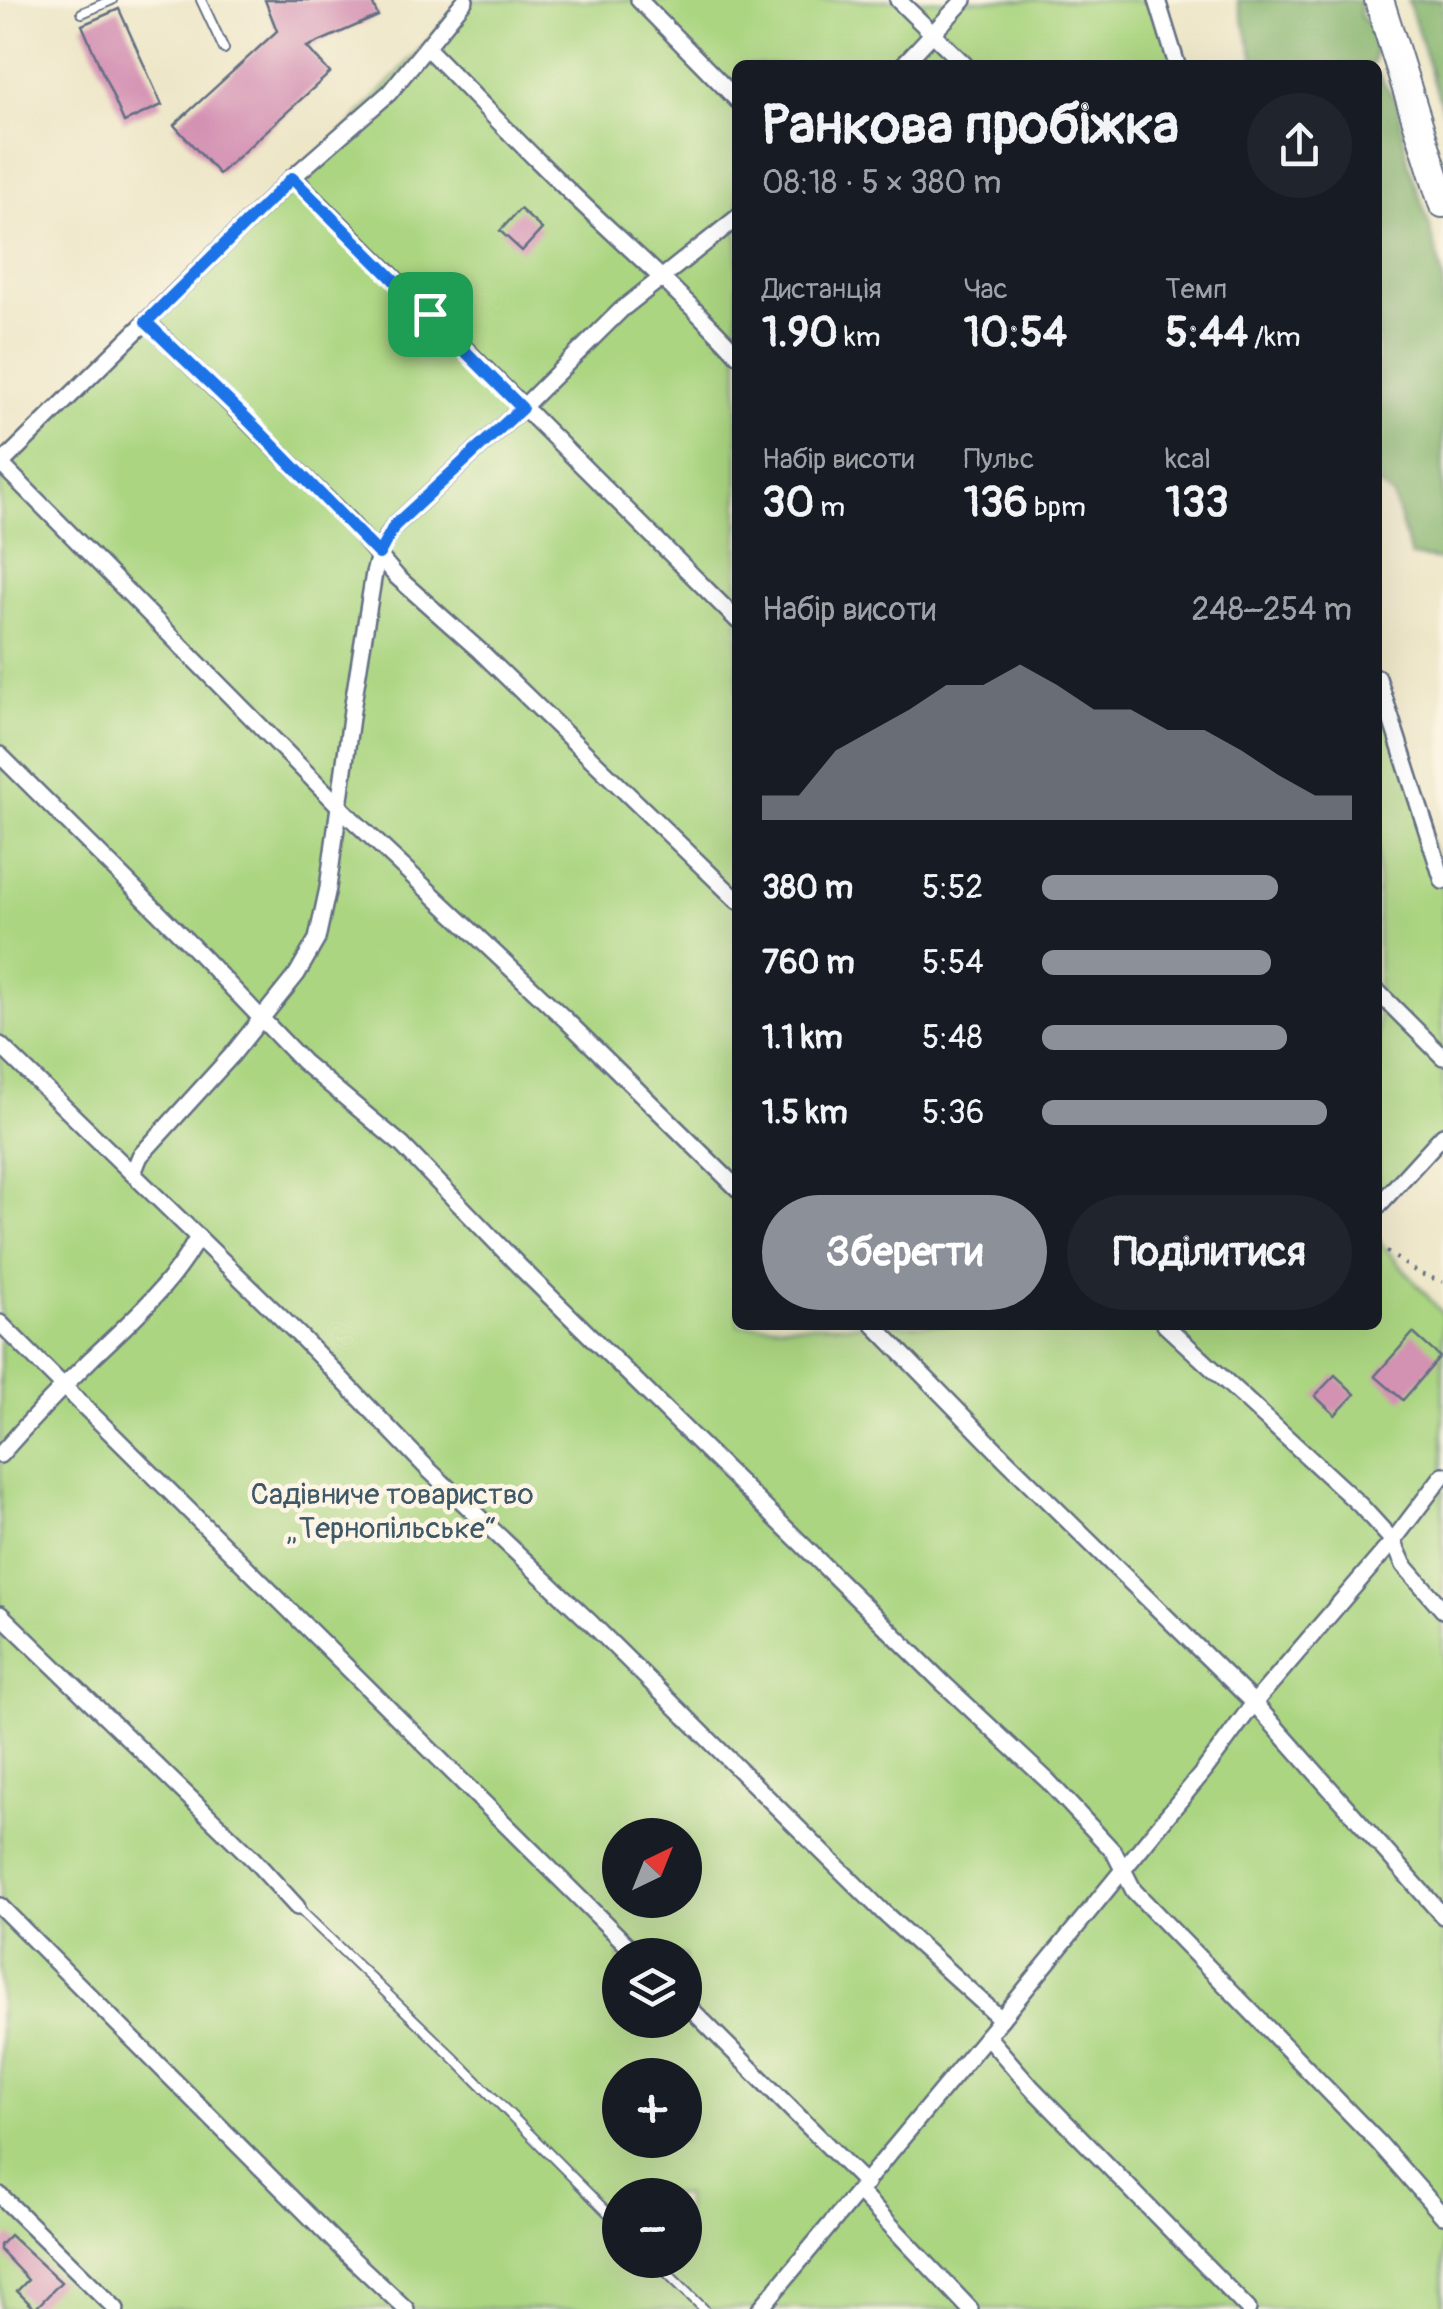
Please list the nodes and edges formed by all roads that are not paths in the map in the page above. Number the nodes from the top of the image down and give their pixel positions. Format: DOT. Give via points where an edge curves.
graph roads {
  1 [pos="112,0"];
  2 [pos="201,0"];
  3 [pos="465,0"];
  4 [pos="638,0"];
  5 [pos="898,0"];
  6 [pos="964,0"];
  7 [pos="1157,0"];
  8 [pos="1379,0"];
  9 [pos="82,13"];
  10 [pos="933,34"];
  11 [pos="427,48"];
  12 [pos="224,49"];
  13 [pos="908,60"];
  14 [pos="960,60"];
  15 [pos="1175,60"];
  16 [pos="732,95"];
  17 [pos="292,178"];
  18 [pos="1443,203"];
  19 [pos="732,222"];
  20 [pos="660,280"];
  21 [pos="146,322"];
  22 [pos="732,348"];
  23 [pos="522,408"];
  24 [pos="0,465"];
  25 [pos="379,554"];
  26 [pos="732,614"];
  27 [pos="1386,727"];
  28 [pos="0,755"];
  29 [pos="339,804"];
  30 [pos="1443,881"];
  31 [pos="732,895"];
  32 [pos="1382,996"];
  33 [pos="262,1018"];
  34 [pos="0,1045"];
  35 [pos="1443,1057"];
  36 [pos="1443,1135"];
  37 [pos="133,1173"];
  38 [pos="732,1183"];
  39 [pos="1382,1202"];
  40 [pos="198,1237"];
  41 [pos="0,1322"];
  42 [pos="879,1330"];
  43 [pos="1170,1330"];
  44 [pos="65,1384"];
  45 [pos="0,1455"];
  46 [pos="1443,1475"];
  47 [pos="1393,1541"];
  48 [pos="1443,1610"];
  49 [pos="0,1614"];
  50 [pos="1254,1703"];
  51 [pos="1122,1870"];
  52 [pos="0,1906"];
  53 [pos="297,1907"];
  54 [pos="1443,1916"];
  55 [pos="620,1938"];
  56 [pos="1002,2019"];
  57 [pos="702,2021"];
  58 [pos="988,2036"];
  59 [pos="862,2188"];
  60 [pos="0,2195"];
  61 [pos="602,2207"];
  62 [pos="1443,2216"];
  63 [pos="672,2278"];
  64 [pos="116,2309"];
  65 [pos="406,2309"];
  66 [pos="704,2309"];
  67 [pos="760,2309"];
  68 [pos="970,2309"];
  69 [pos="1248,2309"];
  1 -- 9 [label="lane"];
  2 -- 12 [label="lane"];
  3 -- 11 [label="street"];
  4 -- 16 [label="street"];
  5 -- 10 [label="street"];
  6 -- 10 [label="street"];
  7 -- 15 [label="street"];
  8 -- 18 [label="highway"];
  10 -- 13 [label="street"];
  10 -- 14 [label="street"];
  11 -- 17 [label="street" via="389,94"];
  11 -- 20 [label="street"];
  17 -- 21 [label="street"];
  17 -- 23 [label="street"];
  19 -- 20 [label="street"];
  20 -- 22 [label="street"];
  20 -- 23 [label="street" via="620,310"];
  21 -- 24 [label="street"];
  21 -- 25 [label="street"];
  23 -- 25 [label="street" via="394,526"];
  23 -- 26 [label="street"];
  24 -- 29 [label="street"];
  25 -- 29 [label="street"];
  25 -- 31 [label="street"];
  27 -- 30 [label="street"];
  28 -- 33 [label="street"];
  29 -- 33 [label="street" via="317,939"];
  29 -- 38 [label="street"];
  32 -- 35 [label="street"];
  33 -- 37 [label="street" via="162,1129"];
  33 -- 51 [label="street" via="303,1062 402,1145 1048,1780 1114,1852"];
  34 -- 37 [label="street"];
  36 -- 39 [label="street"];
  37 -- 40 [label="street"];
  40 -- 44 [label="street" via="148,1303"];
  40 -- 56 [label="street" via="429,1470"];
  41 -- 44 [label="street"];
  42 -- 50 [label="street"];
  43 -- 47 [label="street"];
  44 -- 45 [label="street"];
  44 -- 55 [label="street"];
  46 -- 47 [label="street"];
  47 -- 48 [label="street" via="1404,1565"];
  47 -- 50 [label="street"];
  49 -- 53 [label="street"];
  50 -- 51 [label="street"];
  50 -- 54 [label="street"];
  51 -- 56 [label="street"];
  51 -- 62 [label="street" via="1134,1891"];
  52 -- 65 [label="street"];
  53 -- 61 [label="lane"];
  56 -- 58 [label="street"];
  57 -- 59 [label="street"];
  58 -- 59 [label="street"];
  58 -- 69 [label="street"];
  59 -- 67 [label="street"];
  59 -- 68 [label="street"];
  60 -- 64 [label="street"];
  63 -- 66 [label="lane"];
}
